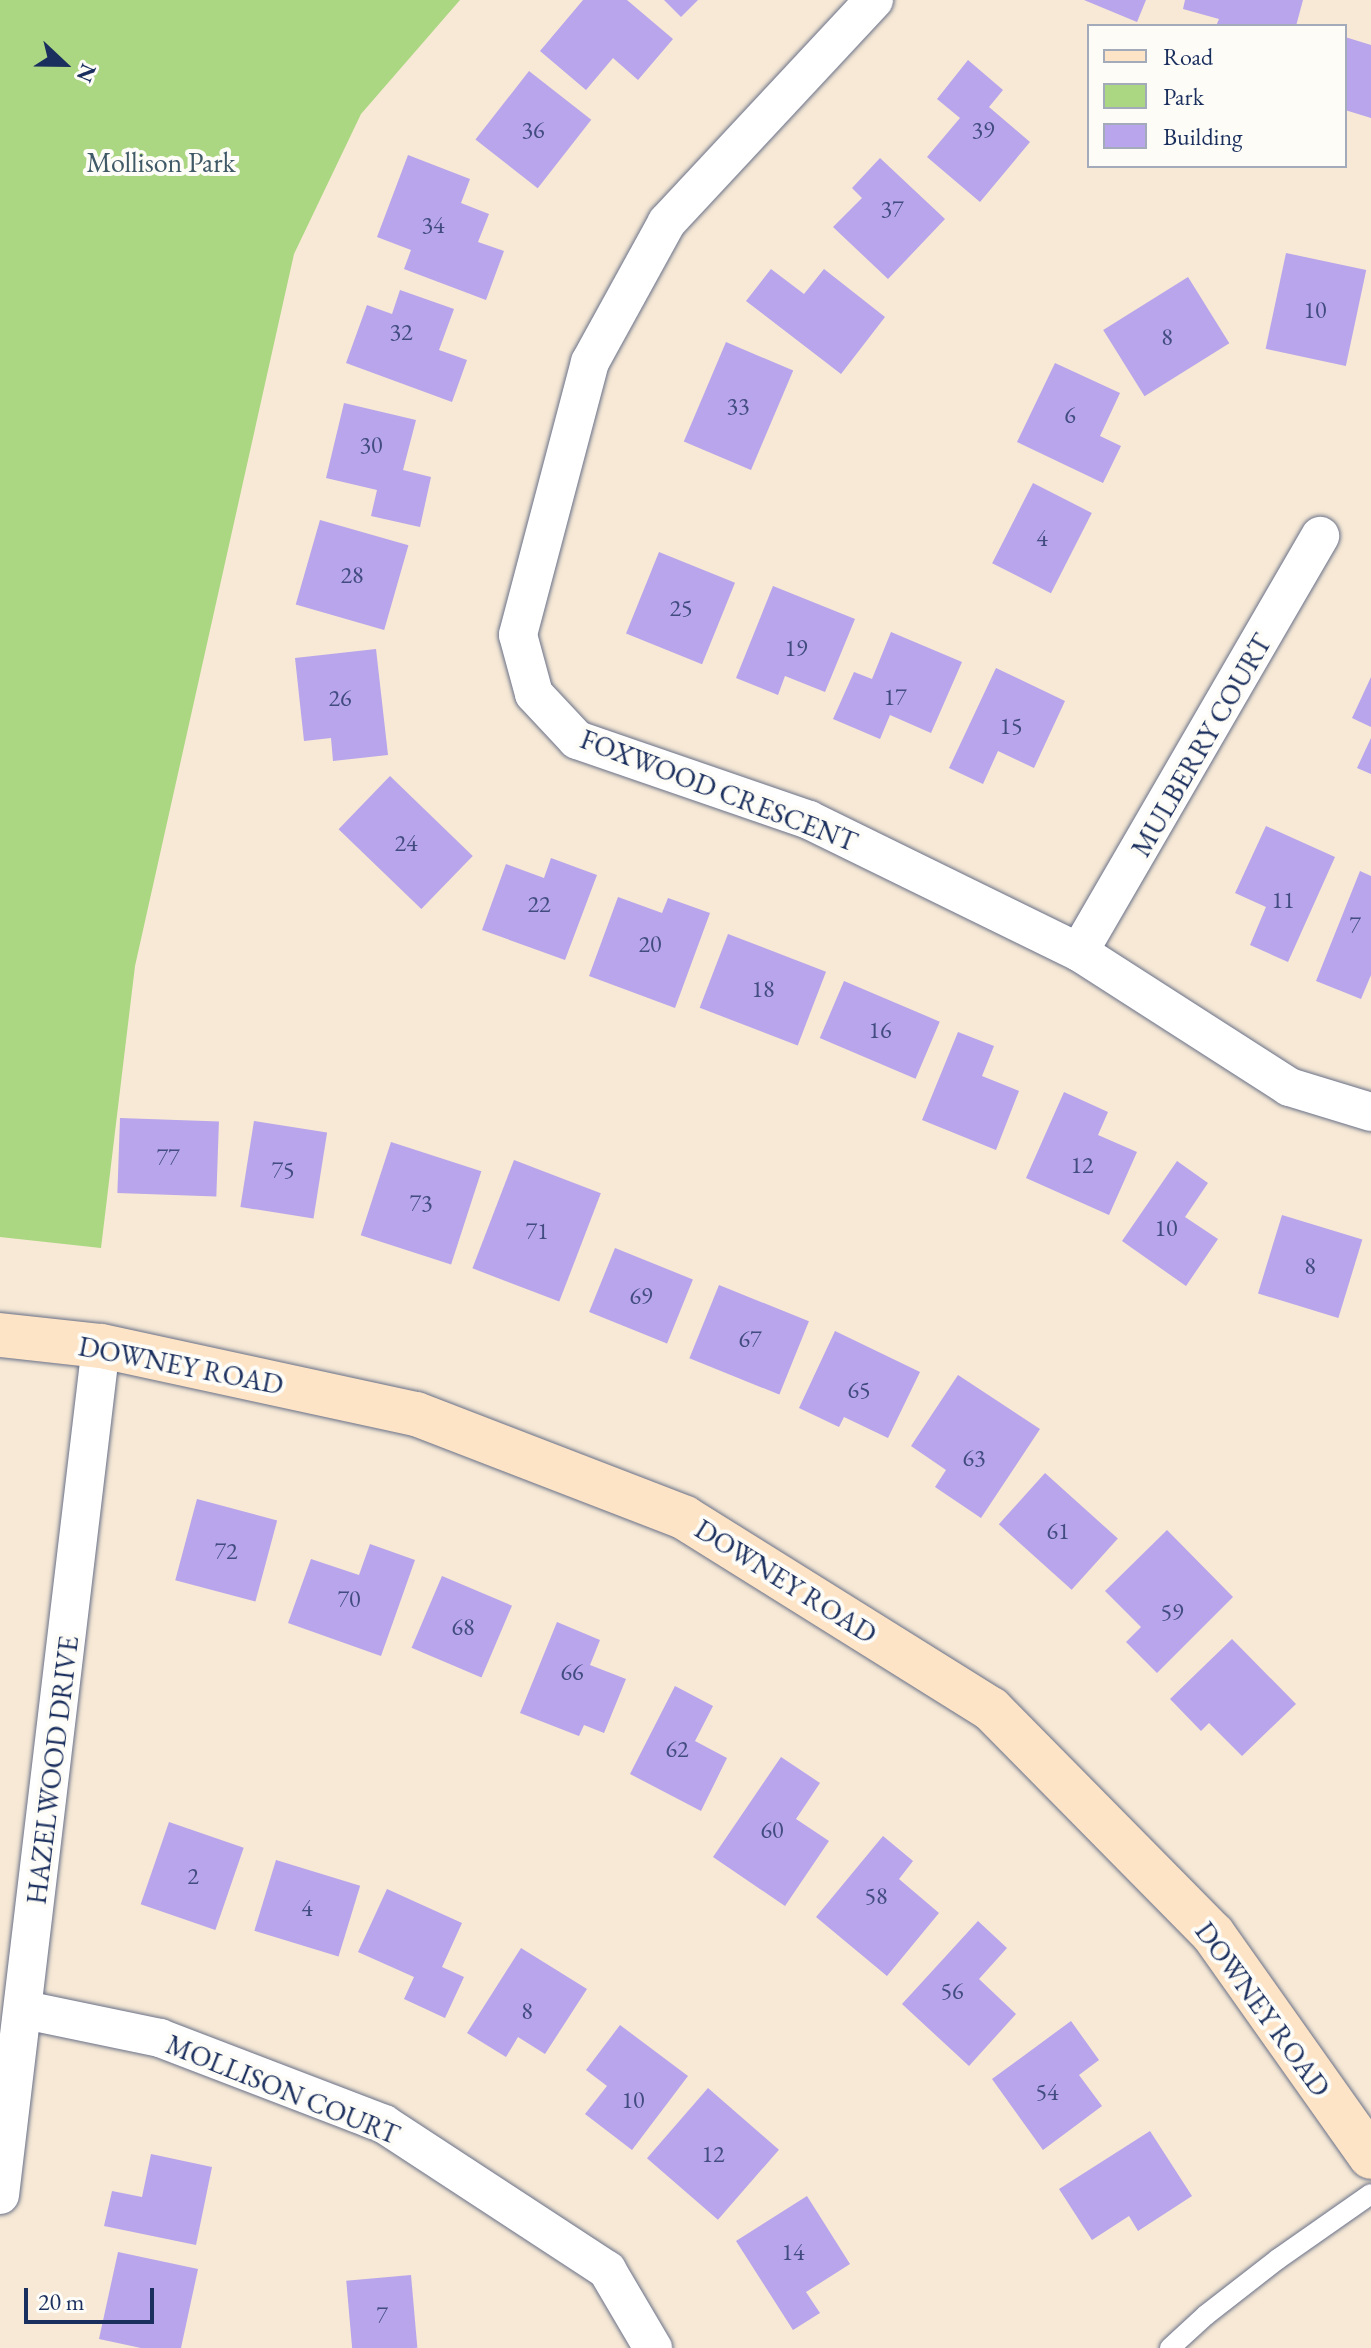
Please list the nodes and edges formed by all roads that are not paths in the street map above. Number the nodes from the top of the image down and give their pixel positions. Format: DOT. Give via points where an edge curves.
graph roads {
  1 [pos="874,0"];
  2 [pos="1320,536"];
  3 [pos="1079,952"];
  4 [pos="1371,1112"];
  5 [pos="0,1335"];
  6 [pos="101,1346"];
  7 [pos="25,2010"];
  8 [pos="1371,2157"];
  9 [pos="1371,2194"];
  10 [pos="0,2195"];
  11 [pos="653,2348"];
  12 [pos="1170,2348"];
  1 -- 3 [label="street, FOXWOOD CRESCENT" via="667,222 590,362 518,635 534,694 577,740 809,820"];
  2 -- 3 [label="street, MULBERRY COURT"];
  3 -- 4 [label="street, FOXWOOD CRESCENT" via="1289,1087"];
  5 -- 6 [label="main road, DOWNEY ROAD"];
  6 -- 7 [label="street, HAZELWOOD DRIVE"];
  6 -- 8 [label="main road, DOWNEY ROAD" via="416,1414 685,1518 991,1709 1213,1934"];
  7 -- 10 [label="street, HAZELWOOD DRIVE"];
  7 -- 11 [label="street, MOLLISON COURT" via="160,2038 384,2124 607,2270"];
  9 -- 12 [label="lane" via="1278,2259"];
}
